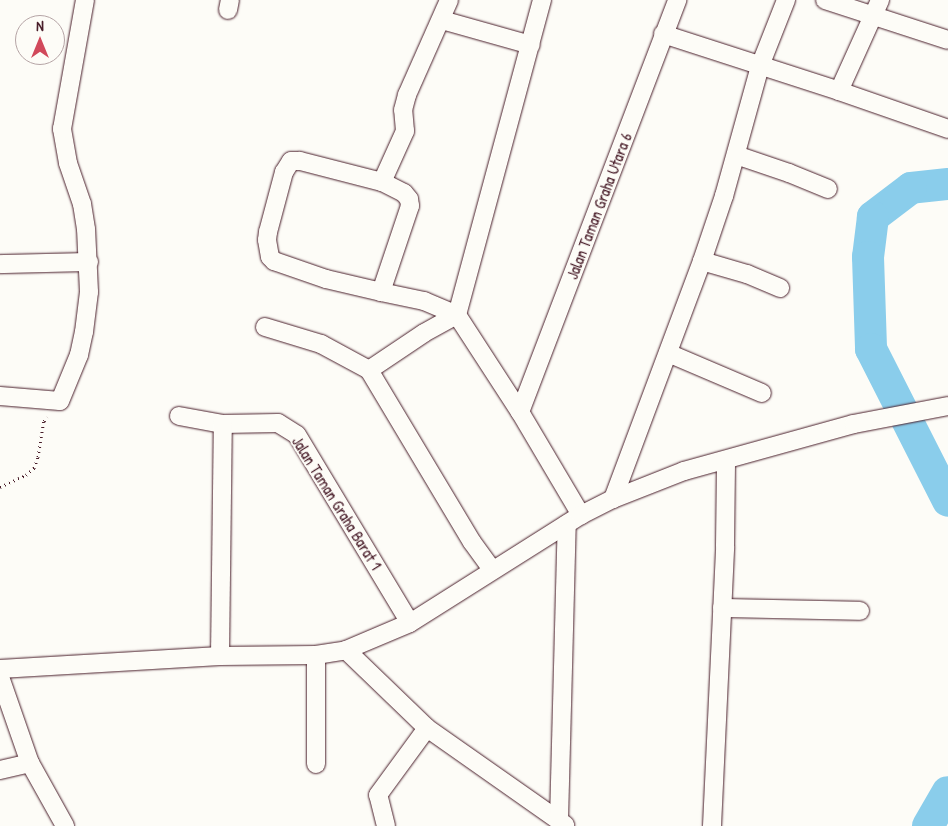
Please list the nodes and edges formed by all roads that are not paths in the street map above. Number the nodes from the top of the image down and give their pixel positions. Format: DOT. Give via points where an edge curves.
graph roads {
  1 [pos="85,0"];
  2 [pos="449,0"];
  3 [pos="542,0"];
  4 [pos="677,0"];
  5 [pos="786,0"];
  6 [pos="825,0"];
  7 [pos="877,7"];
  8 [pos="442,20"];
  9 [pos="663,34"];
  10 [pos="948,40"];
  11 [pos="531,45"];
  12 [pos="760,66"];
  13 [pos="838,91"];
  14 [pos="948,129"];
  15 [pos="736,155"];
  16 [pos="382,182"];
  17 [pos="828,189"];
  18 [pos="702,261"];
  19 [pos="89,262"];
  20 [pos="0,264"];
  21 [pos="780,288"];
  22 [pos="381,292"];
  23 [pos="457,315"];
  24 [pos="266,326"];
  25 [pos="668,353"];
  26 [pos="369,370"];
  27 [pos="762,393"];
  28 [pos="0,396"];
  29 [pos="948,406"];
  30 [pos="520,412"];
  31 [pos="179,416"];
  32 [pos="223,424"];
  33 [pos="726,461"];
  34 [pos="613,499"];
  35 [pos="574,519"];
  36 [pos="492,570"];
  37 [pos="722,608"];
  38 [pos="860,611"];
  39 [pos="410,623"];
  40 [pos="346,650"];
  41 [pos="316,655"];
  42 [pos="220,656"];
  43 [pos="0,668"];
  44 [pos="2,686"];
  45 [pos="427,728"];
  46 [pos="30,763"];
  47 [pos="316,764"];
  48 [pos="0,770"];
  49 [pos="563,823"];
  50 [pos="64,826"];
  51 [pos="386,826"];
  52 [pos="712,826"];
  1 -- 19 [label="street" via="62,129 68,163 83,209"];
  2 -- 8 [label="street"];
  3 -- 11 [label="street"];
  4 -- 9 [label="street, Jalan Taman Graha Utara 6"];
  5 -- 12 [label="street"];
  6 -- 7 [label="street"];
  7 -- 10 [label="street"];
  7 -- 13 [label="street"];
  8 -- 11 [label="street"];
  8 -- 16 [label="street" via="407,95 403,110 405,131"];
  9 -- 12 [label="street"];
  9 -- 30 [label="street, Jalan Taman Graha Utara 6"];
  11 -- 23 [label="street" via="510,110"];
  12 -- 13 [label="street"];
  12 -- 15 [label="street"];
  13 -- 14 [label="street"];
  15 -- 17 [label="street"];
  15 -- 18 [label="street"];
  16 -- 22 [label="street" via="404,194 410,206"];
  16 -- 22 [label="street" via="291,161 284,172 267,240 268,252 274,261 326,279"];
  18 -- 21 [label="street"];
  18 -- 25 [label="street"];
  19 -- 20 [label="street"];
  19 -- 28 [label="street" via="84,332 79,355 60,401"];
  22 -- 23 [label="street" via="424,301"];
  23 -- 26 [label="street"];
  23 -- 30 [label="street"];
  24 -- 26 [label="street" via="321,344"];
  25 -- 27 [label="street"];
  25 -- 34 [label="street"];
  26 -- 36 [label="street"];
  29 -- 33 [label="street" via="854,424"];
  30 -- 35 [label="street"];
  31 -- 32 [label="street, Jalan Taman Graha Barat 1"];
  32 -- 39 [label="street, Jalan Taman Graha Barat 1" via="278,423 297,435"];
  32 -- 42 [label="street"];
  33 -- 34 [label="street" via="684,471"];
  33 -- 37 [label="street"];
  34 -- 35 [label="street"];
  35 -- 36 [label="street"];
  35 -- 49 [label="street"];
  36 -- 39 [label="street"];
  37 -- 38 [label="street"];
  37 -- 52 [label="street"];
  39 -- 40 [label="street"];
  40 -- 41 [label="street"];
  40 -- 45 [label="street"];
  41 -- 42 [label="street"];
  41 -- 47 [label="street"];
  42 -- 43 [label="street"];
  44 -- 46 [label="street"];
  45 -- 49 [label="street"];
  45 -- 51 [label="street" via="378,795"];
  46 -- 48 [label="street"];
  46 -- 50 [label="street"];
}
